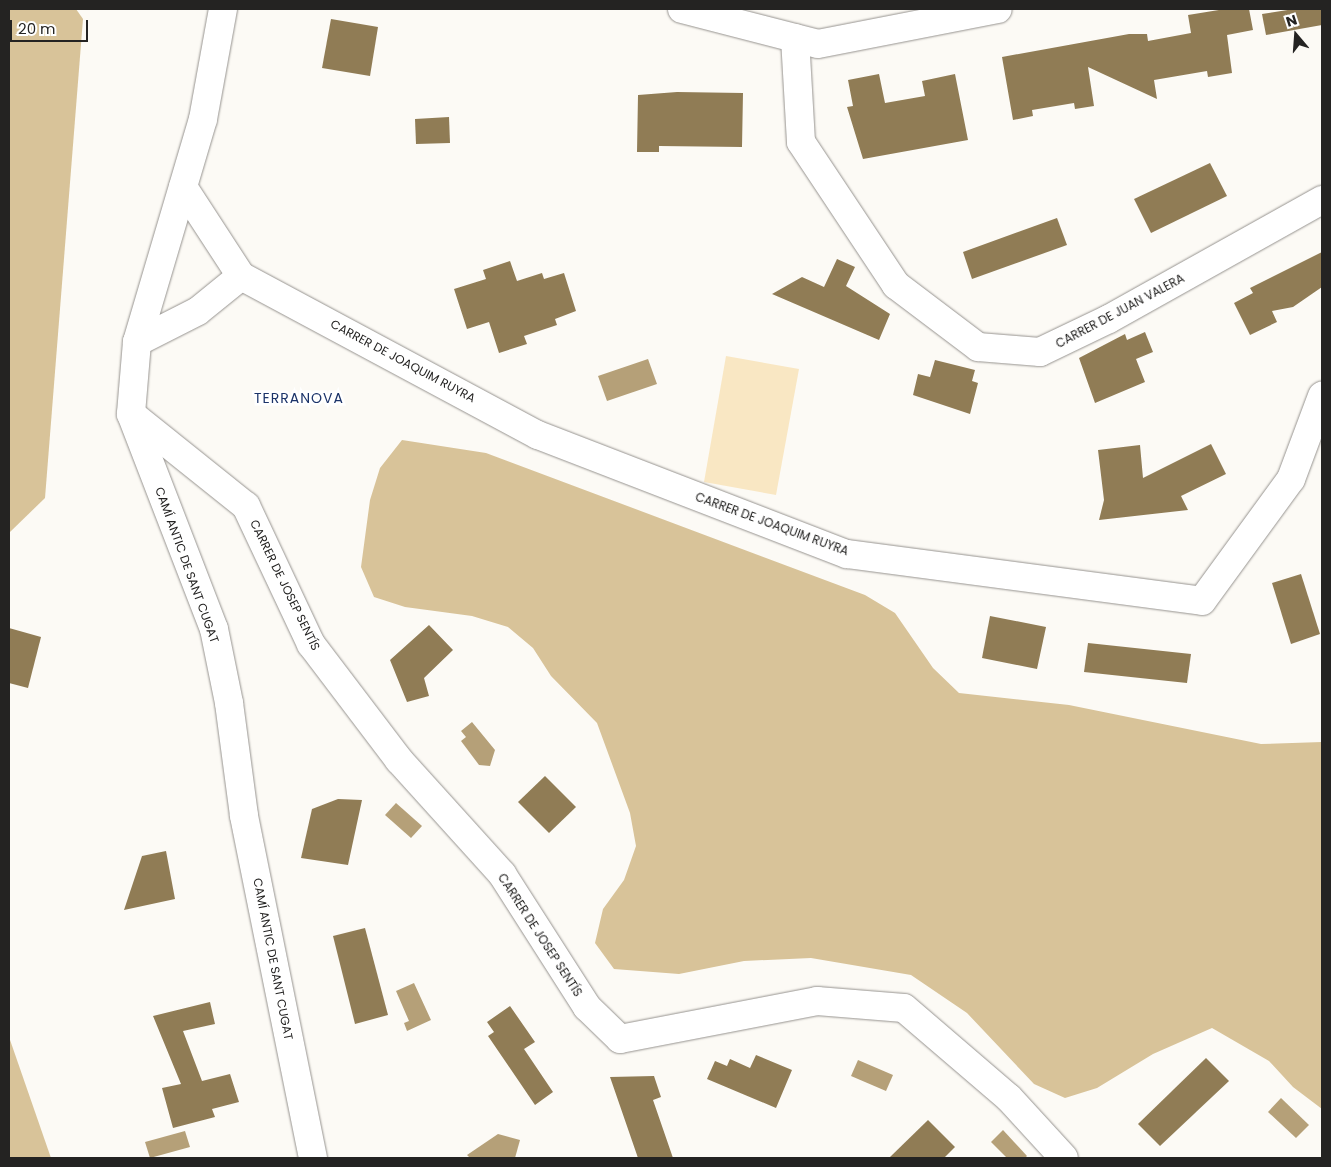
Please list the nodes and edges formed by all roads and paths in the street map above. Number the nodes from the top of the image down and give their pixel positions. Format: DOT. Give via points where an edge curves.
graph roads {
  1 [pos="223,9"];
  2 [pos="682,9"];
  3 [pos="998,9"];
  4 [pos="795,38"];
  5 [pos="183,187"];
  6 [pos="1322,200"];
  7 [pos="241,276"];
  8 [pos="136,342"];
  9 [pos="1322,396"];
  10 [pos="131,414"];
  11 [pos="313,1158"];
  12 [pos="1064,1158"];
  1 -- 5 [label="street, CAMÍ ANTIC DE SANT CUGAT" via="203,119"];
  2 -- 4 [label="street"];
  3 -- 4 [label="street" via="818,44"];
  4 -- 6 [label="street, CARRER DE JUAN VALERA" via="801,142 896,285 978,346 1040,352"];
  5 -- 7 [label="street, CARRER DE JOAQUIM RUYRA"];
  5 -- 8 [label="street, CAMÍ ANTIC DE SANT CUGAT"];
  7 -- 8 [label="street" via="198,311"];
  7 -- 9 [label="street, CARRER DE JOAQUIM RUYRA" via="538,435 846,554 1202,601 1291,480"];
  8 -- 10 [label="street, CAMÍ ANTIC DE SANT CUGAT"];
  10 -- 11 [label="street, CAMÍ ANTIC DE SANT CUGAT" via="214,629 230,704 244,816"];
  10 -- 12 [label="street, CARRER DE JOSEP SENTÍS" via="246,506 312,644 399,760 502,874 587,1007 620,1039 817,1001 904,1008 1009,1098"];
}
